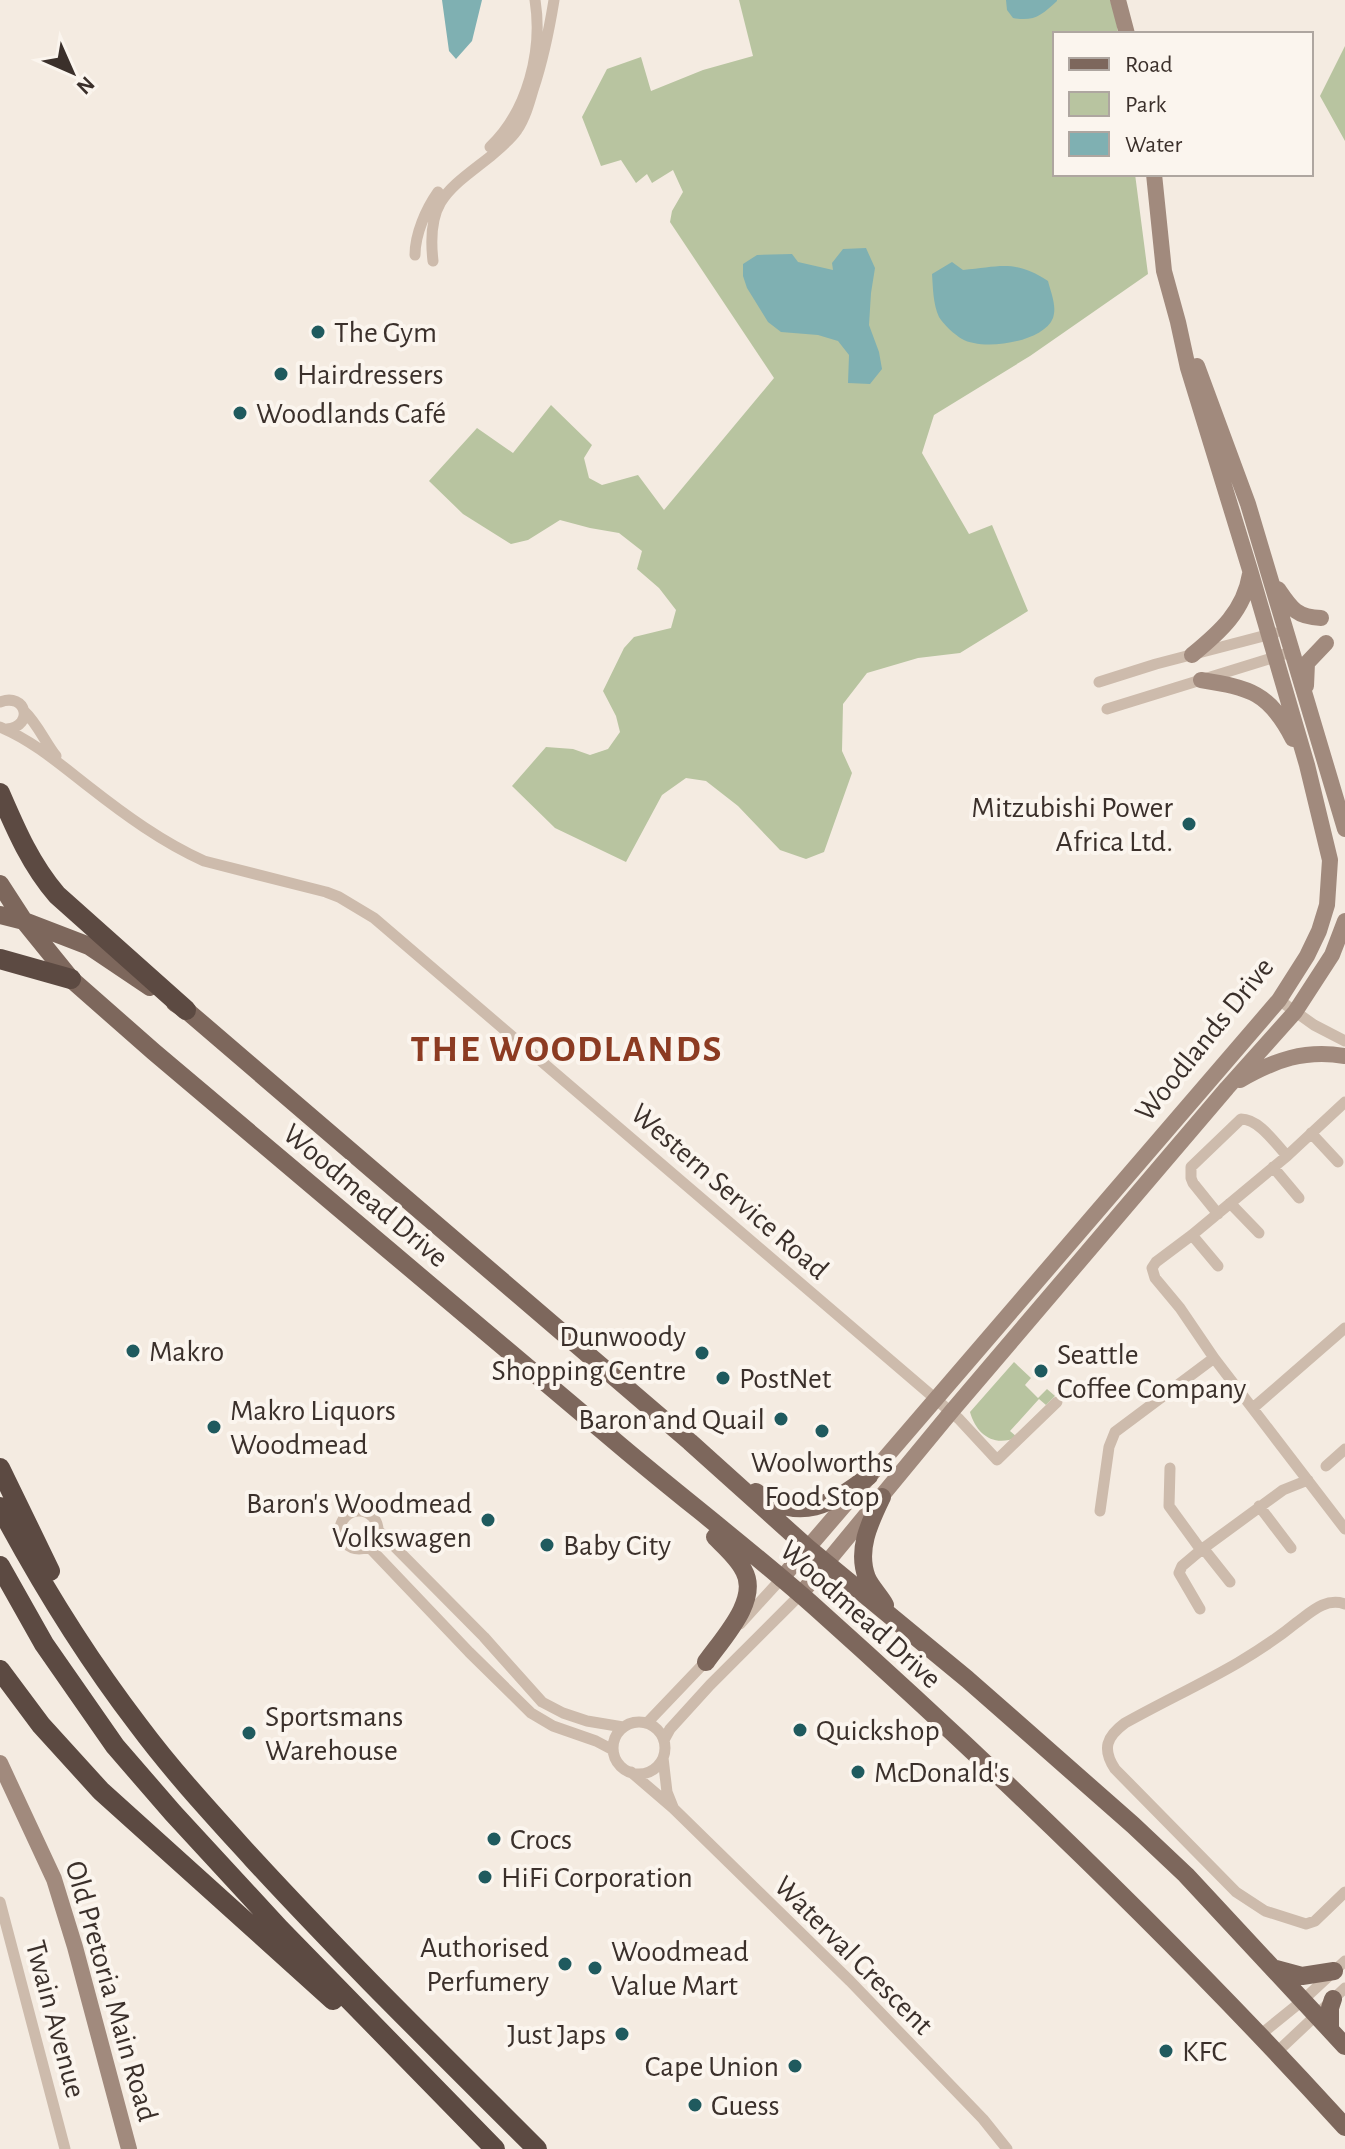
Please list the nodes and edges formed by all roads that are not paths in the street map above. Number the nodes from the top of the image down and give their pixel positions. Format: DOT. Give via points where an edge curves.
graph roads {
  1 [pos="535,0"];
  2 [pos="554,0"];
  3 [pos="1118,0"];
  4 [pos="1126,32"];
  5 [pos="1154,176"];
  6 [pos="415,255"];
  7 [pos="433,261"];
  8 [pos="1178,322"];
  9 [pos="1250,570"];
  10 [pos="1268,574"];
  11 [pos="1321,618"];
  12 [pos="1276,632"];
  13 [pos="1326,643"];
  14 [pos="1283,654"];
  15 [pos="1192,655"];
  16 [pos="1201,680"];
  17 [pos="1099,682"];
  18 [pos="1306,697"];
  19 [pos="2,699"];
  20 [pos="1107,709"];
  21 [pos="24,711"];
  22 [pos="3,728"];
  23 [pos="1307,765"];
  24 [pos="65,768"];
  25 [pos="0,793"];
  26 [pos="1345,829"];
  27 [pos="0,884"];
  28 [pos="0,915"];
  29 [pos="24,921"];
  30 [pos="1345,921"];
  31 [pos="0,959"];
  32 [pos="71,979"];
  33 [pos="1279,1000"];
  34 [pos="186,1010"];
  35 [pos="1295,1012"];
  36 [pos="1345,1041"];
  37 [pos="1345,1056"];
  38 [pos="1227,1088"];
  39 [pos="1345,1102"];
  40 [pos="1311,1133"];
  41 [pos="1287,1156"];
  42 [pos="1338,1162"];
  43 [pos="1273,1167"];
  44 [pos="1299,1198"];
  45 [pos="1230,1203"];
  46 [pos="1218,1214"];
  47 [pos="1259,1233"];
  48 [pos="1192,1235"];
  49 [pos="1218,1266"];
  50 [pos="1345,1328"];
  51 [pos="1214,1358"];
  52 [pos="936,1399"];
  53 [pos="1057,1402"];
  54 [pos="1253,1408"];
  55 [pos="951,1412"];
  56 [pos="690,1442"];
  57 [pos="1345,1449"];
  58 [pos="1326,1466"];
  59 [pos="0,1468"];
  60 [pos="1170,1468"];
  61 [pos="869,1476"];
  62 [pos="1308,1480"];
  63 [pos="673,1489"];
  64 [pos="882,1497"];
  65 [pos="1259,1506"];
  66 [pos="0,1507"];
  67 [pos="1100,1511"];
  68 [pos="1345,1529"];
  69 [pos="379,1531"];
  70 [pos="369,1547"];
  71 [pos="808,1548"];
  72 [pos="1291,1548"];
  73 [pos="1202,1549"];
  74 [pos="827,1563"];
  75 [pos="0,1566"];
  76 [pos="781,1579"];
  77 [pos="1230,1582"];
  78 [pos="800,1595"];
  79 [pos="1345,1604"];
  80 [pos="1200,1609"];
  81 [pos="897,1623"];
  82 [pos="706,1662"];
  83 [pos="0,1670"];
  84 [pos="647,1723"];
  85 [pos="623,1727"];
  86 [pos="139,1728"];
  87 [pos="664,1740"];
  88 [pos="613,1750"];
  89 [pos="663,1757"];
  90 [pos="0,1763"];
  91 [pos="631,1772"];
  92 [pos="673,1808"];
  93 [pos="1345,1892"];
  94 [pos="0,1902"];
  95 [pos="1340,1966"];
  96 [pos="1274,1968"];
  97 [pos="1339,1994"];
  98 [pos="1302,2001"];
  99 [pos="1316,2014"];
  100 [pos="1330,2029"];
  101 [pos="1260,2035"];
  102 [pos="1345,2046"];
  103 [pos="1277,2052"];
  104 [pos="448,2100"];
  105 [pos="1345,2127"];
  106 [pos="999,2137"];
  107 [pos="65,2149"];
  108 [pos="129,2149"];
  109 [pos="495,2149"];
  110 [pos="537,2149"];
  111 [pos="1007,2149"];
  112 [pos="1020,2149"];
  1 -- 6 [label="street" via="535,54 515,114 499,139 434,198"];
  2 -- 7 [label="street" via="547,47 524,118 503,146 444,196 432,228"];
  3 -- 4 [label="main road"];
  5 -- 8 [label="main road, Woodlands Drive" via="1164,271"];
  8 -- 9 [label="main road, Woodlands Drive"];
  8 -- 10 [label="main road, Woodlands Drive" via="1218,419"];
  9 -- 12 [label="main road, Woodlands Drive"];
  9 -- 15 [label="main road" via="1233,618"];
  10 -- 11 [label="main road" via="1297,613"];
  10 -- 12 [label="main road, Woodlands Drive"];
  12 -- 14 [label="main road, Woodlands Drive"];
  12 -- 15 [label="street"];
  13 -- 18 [label="main road" via="1307,663"];
  14 -- 16 [label="street"];
  14 -- 18 [label="main road, Woodlands Drive"];
  14 -- 23 [label="main road, Woodlands Drive"];
  15 -- 17 [label="street"];
  16 -- 20 [label="street"];
  16 -- 23 [label="main road" via="1241,688 1268,702"];
  18 -- 26 [label="main road, Woodlands Drive"];
  19 -- 21 [label="street" via="18,702"];
  21 -- 22 [label="street" via="20,725"];
  21 -- 24 [label="street, Western Service Road"];
  22 -- 24 [label="street, Western Service Road"];
  23 -- 33 [label="main road, Woodlands Drive" via="1330,860 1330,882 1319,931"];
  24 -- 52 [label="street, Western Service Road" via="186,853 326,892 374,918"];
  25 -- 34 [label="highway" via="26,851 57,895"];
  27 -- 29 [label="main road, Woodmead Drive"];
  28 -- 29 [label="main road, Woodmead Drive"];
  29 -- 32 [label="main road, Woodmead Drive"];
  29 -- 34 [label="main road, Woodmead Drive" via="89,946"];
  30 -- 35 [label="main road, Woodlands Drive" via="1332,955"];
  31 -- 32 [label="highway"];
  32 -- 63 [label="main road, Woodmead Drive"];
  33 -- 35 [label="street"];
  33 -- 52 [label="main road, Woodlands Drive"];
  34 -- 56 [label="main road, Woodmead Drive"];
  35 -- 36 [label="street"];
  35 -- 38 [label="main road, Woodlands Drive"];
  37 -- 38 [label="main road" via="1284,1059"];
  38 -- 55 [label="main road, Woodlands Drive"];
  39 -- 40 [label="street"];
  40 -- 41 [label="street"];
  40 -- 42 [label="street"];
  41 -- 43 [label="street"];
  41 -- 46 [label="street" via="1258,1126 1241,1119 1191,1167 1193,1183"];
  43 -- 44 [label="street"];
  43 -- 45 [label="street"];
  45 -- 46 [label="street"];
  45 -- 47 [label="street"];
  46 -- 48 [label="street"];
  48 -- 49 [label="street"];
  48 -- 51 [label="street" via="1152,1268"];
  50 -- 54 [label="street"];
  51 -- 54 [label="street"];
  51 -- 67 [label="street" via="1115,1432"];
  52 -- 55 [label="street, Western Service Road"];
  52 -- 61 [label="main road, Woodlands Drive"];
  53 -- 55 [label="street, Western Service Road" via="997,1460"];
  54 -- 62 [label="street"];
  55 -- 64 [label="main road, Woodlands Drive"];
  56 -- 61 [label="main road" via="762,1495 790,1507 806,1509 840,1498"];
  56 -- 71 [label="main road, Woodmead Drive"];
  57 -- 58 [label="street"];
  59 -- 86 [label="highway" via="42,1557"];
  60 -- 73 [label="street" via="1169,1506"];
  61 -- 71 [label="main road, Woodlands Drive"];
  62 -- 65 [label="street"];
  62 -- 68 [label="street"];
  63 -- 76 [label="main road, Woodmead Drive"];
  63 -- 82 [label="main road" via="739,1564 749,1583 745,1602"];
  64 -- 74 [label="main road, Woodlands Drive"];
  64 -- 81 [label="main road" via="863,1553 867,1578"];
  65 -- 72 [label="street"];
  65 -- 73 [label="street"];
  66 -- 86 [label="highway" via="69,1627"];
  69 -- 70 [label="street"];
  69 -- 70 [label="street" via="366,1512 353,1512 343,1521 340,1533 347,1546"];
  69 -- 85 [label="street" via="542,1702 587,1721"];
  70 -- 88 [label="street" via="531,1713"];
  71 -- 74 [label="main road, Woodmead Drive"];
  71 -- 76 [label="main road, Woodlands Drive"];
  73 -- 77 [label="street"];
  73 -- 80 [label="street" via="1179,1573"];
  74 -- 78 [label="main road, Woodlands Drive"];
  74 -- 81 [label="main road, Woodmead Drive"];
  75 -- 104 [label="highway" via="44,1644 115,1746 280,1929"];
  76 -- 78 [label="main road, Woodmead Drive"];
  76 -- 82 [label="street"];
  78 -- 87 [label="street" via="710,1685"];
  78 -- 101 [label="main road, Woodmead Drive" via="1058,1835"];
  79 -- 93 [label="street" via="1324,1603 1229,1668 1125,1723 1115,1730 1107,1751 1115,1769 1236,1892 1265,1911 1306,1924"];
  81 -- 96 [label="main road, Woodmead Drive" via="1133,1825"];
  82 -- 84 [label="street"];
  83 -- 104 [label="highway" via="101,1791"];
  84 -- 85 [label="street"];
  84 -- 87 [label="street"];
  85 -- 88 [label="street"];
  86 -- 110 [label="highway" via="304,1914"];
  87 -- 89 [label="street"];
  88 -- 91 [label="street" via="620,1766"];
  89 -- 91 [label="street" via="652,1770"];
  89 -- 92 [label="street"];
  90 -- 108 [label="main road, Old Pretoria Main Road" via="54,1879"];
  91 -- 92 [label="street, Waterval Crescent"];
  92 -- 106 [label="street, Waterval Crescent"];
  94 -- 107 [label="street, Twain Avenue"];
  95 -- 96 [label="main road" via="1302,1976"];
  95 -- 98 [label="street"];
  96 -- 98 [label="main road, Woodmead Drive"];
  97 -- 99 [label="street"];
  97 -- 100 [label="main road" via="1330,2008"];
  98 -- 99 [label="main road, Woodmead Drive"];
  98 -- 101 [label="street"];
  99 -- 100 [label="main road, Woodmead Drive"];
  99 -- 103 [label="street"];
  100 -- 102 [label="main road, Woodmead Drive"];
  101 -- 103 [label="main road, Woodmead Drive"];
  103 -- 105 [label="main road, Woodmead Drive"];
  104 -- 109 [label="highway"];
  106 -- 111 [label="street, Waterval Crescent"];
  106 -- 112 [label="street, Waterval Crescent"];
}
